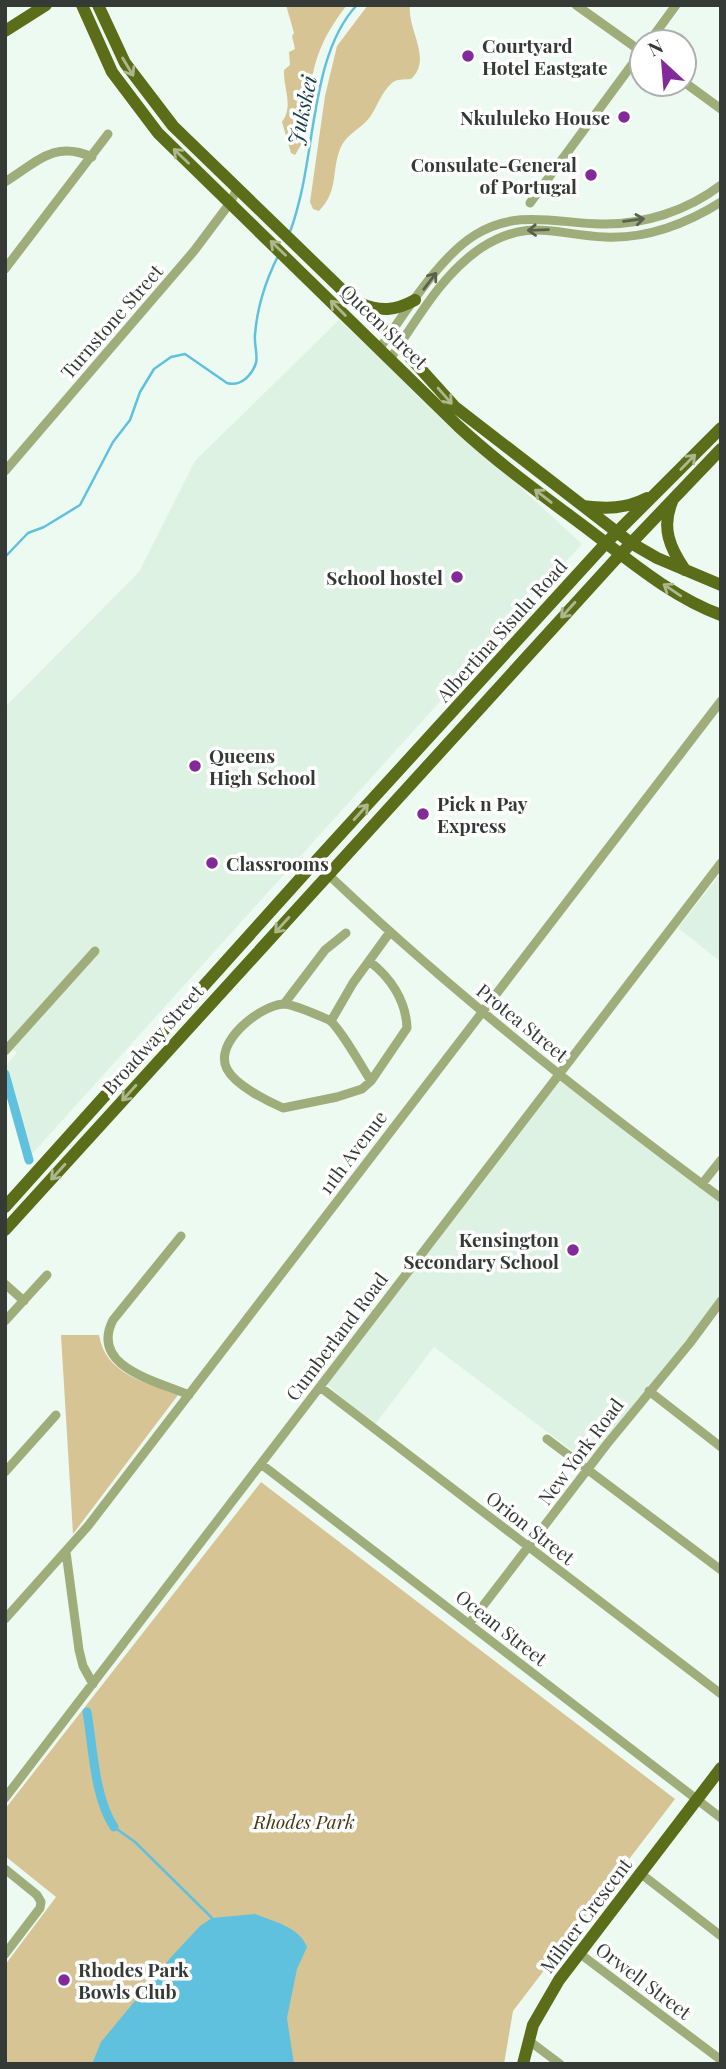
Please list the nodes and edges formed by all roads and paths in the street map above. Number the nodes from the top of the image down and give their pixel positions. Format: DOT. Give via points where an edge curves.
graph roads {
  1 [pos="46,5"];
  2 [pos="82,5"];
  3 [pos="98,5"];
  4 [pos="576,5"];
  5 [pos="676,5"];
  6 [pos="659,28"];
  7 [pos="5,31"];
  8 [pos="628,41"];
  9 [pos="628,70"];
  10 [pos="698,92"];
  11 [pos="721,109"];
  12 [pos="108,134"];
  13 [pos="92,157"];
  14 [pos="5,182"];
  15 [pos="721,185"];
  16 [pos="237,189"];
  17 [pos="721,202"];
  18 [pos="530,203"];
  19 [pos="230,204"];
  20 [pos="5,270"];
  21 [pos="352,300"];
  22 [pos="415,300"];
  23 [pos="389,335"];
  24 [pos="399,345"];
  25 [pos="379,349"];
  26 [pos="390,359"];
  27 [pos="721,428"];
  28 [pos="721,449"];
  29 [pos="5,471"];
  30 [pos="658,492"];
  31 [pos="675,496"];
  32 [pos="583,506"];
  33 [pos="617,533"];
  34 [pos="606,543"];
  35 [pos="631,543"];
  36 [pos="620,554"];
  37 [pos="686,571"];
  38 [pos="721,585"];
  39 [pos="721,615"];
  40 [pos="721,701"];
  41 [pos="315,862"];
  42 [pos="721,863"];
  43 [pos="328,874"];
  44 [pos="390,932"];
  45 [pos="346,933"];
  46 [pos="95,951"];
  47 [pos="369,961"];
  48 [pos="284,1004"];
  49 [pos="481,1012"];
  50 [pos="331,1021"];
  51 [pos="5,1051"];
  52 [pos="559,1073"];
  53 [pos="371,1082"];
  54 [pos="721,1160"];
  55 [pos="702,1184"];
  56 [pos="721,1198"];
  57 [pos="5,1208"];
  58 [pos="5,1230"];
  59 [pos="181,1236"];
  60 [pos="47,1275"];
  61 [pos="5,1284"];
  62 [pos="24,1301"];
  63 [pos="721,1301"];
  64 [pos="711,1315"];
  65 [pos="5,1321"];
  66 [pos="721,1322"];
  67 [pos="320,1387"];
  68 [pos="649,1391"];
  69 [pos="189,1395"];
  70 [pos="57,1415"];
  71 [pos="547,1439"];
  72 [pos="721,1447"];
  73 [pos="261,1464"];
  74 [pos="588,1469"];
  75 [pos="5,1472"];
  76 [pos="529,1547"];
  77 [pos="66,1552"];
  78 [pos="721,1570"];
  79 [pos="5,1619"];
  80 [pos="469,1623"];
  81 [pos="93,1684"];
  82 [pos="721,1694"];
  83 [pos="721,1768"];
  84 [pos="5,1798"];
  85 [pos="697,1800"];
  86 [pos="721,1818"];
  87 [pos="5,1869"];
  88 [pos="640,1873"];
  89 [pos="721,1936"];
  90 [pos="579,1953"];
  91 [pos="5,1954"];
  92 [pos="528,2040"];
  93 [pos="721,2060"];
  94 [pos="523,2064"];
  95 [pos="559,2064"];
  1 -- 7 [label="main road"];
  19 -- 2 [label="main road, Queen Street, one-way" via="134,103 102,53"];
  3 -- 16 [label="main road, Queen Street, one-way" via="134,77 173,126"];
  4 -- 8 [label="street"];
  5 -- 6 [label="street"];
  9 -- 18 [label="street"];
  10 -- 11 [label="street"];
  12 -- 13 [label="street"];
  13 -- 14 [label="street" via="58,150"];
  13 -- 20 [label="street"];
  22 -- 15 [label="street, one-way" via="453,253 477,234 502,223 533,218 600,224 633,221 680,209"];
  16 -- 19 [label="street, Turnstone Street"];
  16 -- 21 [label="main road, Queen Street"];
  17 -- 24 [label="street, one-way" via="684,222 650,233 603,237 534,229 499,239 456,270"];
  25 -- 19 [label="main road, Queen Street, one-way"];
  19 -- 29 [label="street, Turnstone Street"];
  21 -- 22 [label="main road" via="388,310"];
  21 -- 23 [label="main road, Queen Street"];
  22 -- 23 [label="street"];
  23 -- 24 [label="main road, Queen Street"];
  23 -- 25 [label="street"];
  24 -- 26 [label="street"];
  24 -- 32 [label="main road, Queen Street, one-way" via="461,412"];
  25 -- 26 [label="main road, Queen Street"];
  34 -- 26 [label="main road, Queen Street, one-way" via="479,445"];
  30 -- 27 [label="main road, Albertina Sisulu Road, one-way"];
  28 -- 31 [label="main road, Albertina Sisulu Road"];
  30 -- 32 [label="main road" via="625,507"];
  30 -- 33 [label="main road, Albertina Sisulu Road"];
  31 -- 35 [label="main road, Albertina Sisulu Road"];
  31 -- 37 [label="main road" via="666,531"];
  32 -- 33 [label="main road, Queen Street"];
  33 -- 34 [label="main road, Albertina Sisulu Road"];
  33 -- 35 [label="main road, Queen Street"];
  34 -- 36 [label="main road, Queen Street"];
  41 -- 34 [label="main road, Albertina Sisulu Road, one-way"];
  35 -- 36 [label="main road, Albertina Sisulu Road"];
  35 -- 37 [label="main road, Queen Street"];
  39 -- 36 [label="main road, Queen Street, one-way" via="686,599"];
  36 -- 43 [label="main road, Albertina Sisulu Road, one-way"];
  37 -- 38 [label="main road, Queen Street"];
  40 -- 49 [label="street, 11th Avenue"];
  41 -- 43 [label="street, Protea Street"];
  41 -- 57 [label="main road, Broadway Street"];
  42 -- 52 [label="street, Cumberland Road"];
  43 -- 44 [label="street, Protea Street"];
  43 -- 58 [label="main road, Broadway Street, one-way"];
  44 -- 47 [label="street"];
  44 -- 49 [label="street, Protea Street"];
  45 -- 48 [label="street" via="325,950"];
  46 -- 51 [label="street"];
  47 -- 50 [label="street"];
  47 -- 53 [label="street" via="392,982 407,1024"];
  48 -- 50 [label="street"];
  48 -- 53 [label="street" via="250,1018 235,1036 223,1058 234,1080 283,1108 337,1097"];
  49 -- 52 [label="street, Protea Street"];
  49 -- 69 [label="street, 11th Avenue"];
  50 -- 53 [label="street"];
  52 -- 55 [label="street, Protea Street"];
  52 -- 67 [label="street, Cumberland Road"];
  54 -- 55 [label="street"];
  55 -- 56 [label="street, Protea Street"];
  59 -- 69 [label="street" via="113,1320 107,1337 112,1356 122,1365"];
  60 -- 62 [label="street"];
  61 -- 62 [label="street"];
  62 -- 65 [label="street"];
  63 -- 64 [label="street, New York Road"];
  64 -- 66 [label="street"];
  64 -- 68 [label="street, New York Road"];
  67 -- 73 [label="street, Cumberland Road"];
  67 -- 76 [label="street, Orion Street"];
  68 -- 72 [label="street"];
  68 -- 74 [label="street, New York Road"];
  69 -- 77 [label="street, 11th Avenue"];
  70 -- 75 [label="street"];
  71 -- 74 [label="street"];
  73 -- 80 [label="street, Ocean Street"];
  73 -- 81 [label="street, Cumberland Road"];
  74 -- 76 [label="street, New York Road"];
  74 -- 78 [label="street"];
  76 -- 80 [label="street, New York Road"];
  76 -- 82 [label="street, Orion Street"];
  77 -- 79 [label="street, 11th Avenue"];
  77 -- 81 [label="street" via="79,1650"];
  80 -- 85 [label="street, Ocean Street"];
  81 -- 84 [label="street, Cumberland Road"];
  83 -- 85 [label="main road, Milner Crescent"];
  85 -- 86 [label="street, Ocean Street"];
  85 -- 88 [label="main road, Milner Crescent"];
  87 -- 91 [label="street" via="41,1902"];
  88 -- 89 [label="street"];
  88 -- 90 [label="main road, Milner Crescent"];
  90 -- 92 [label="main road, Milner Crescent" via="540,2009"];
  90 -- 93 [label="street, Orwell Street"];
  92 -- 94 [label="main road, Milner Crescent"];
  92 -- 95 [label="street"];
}
